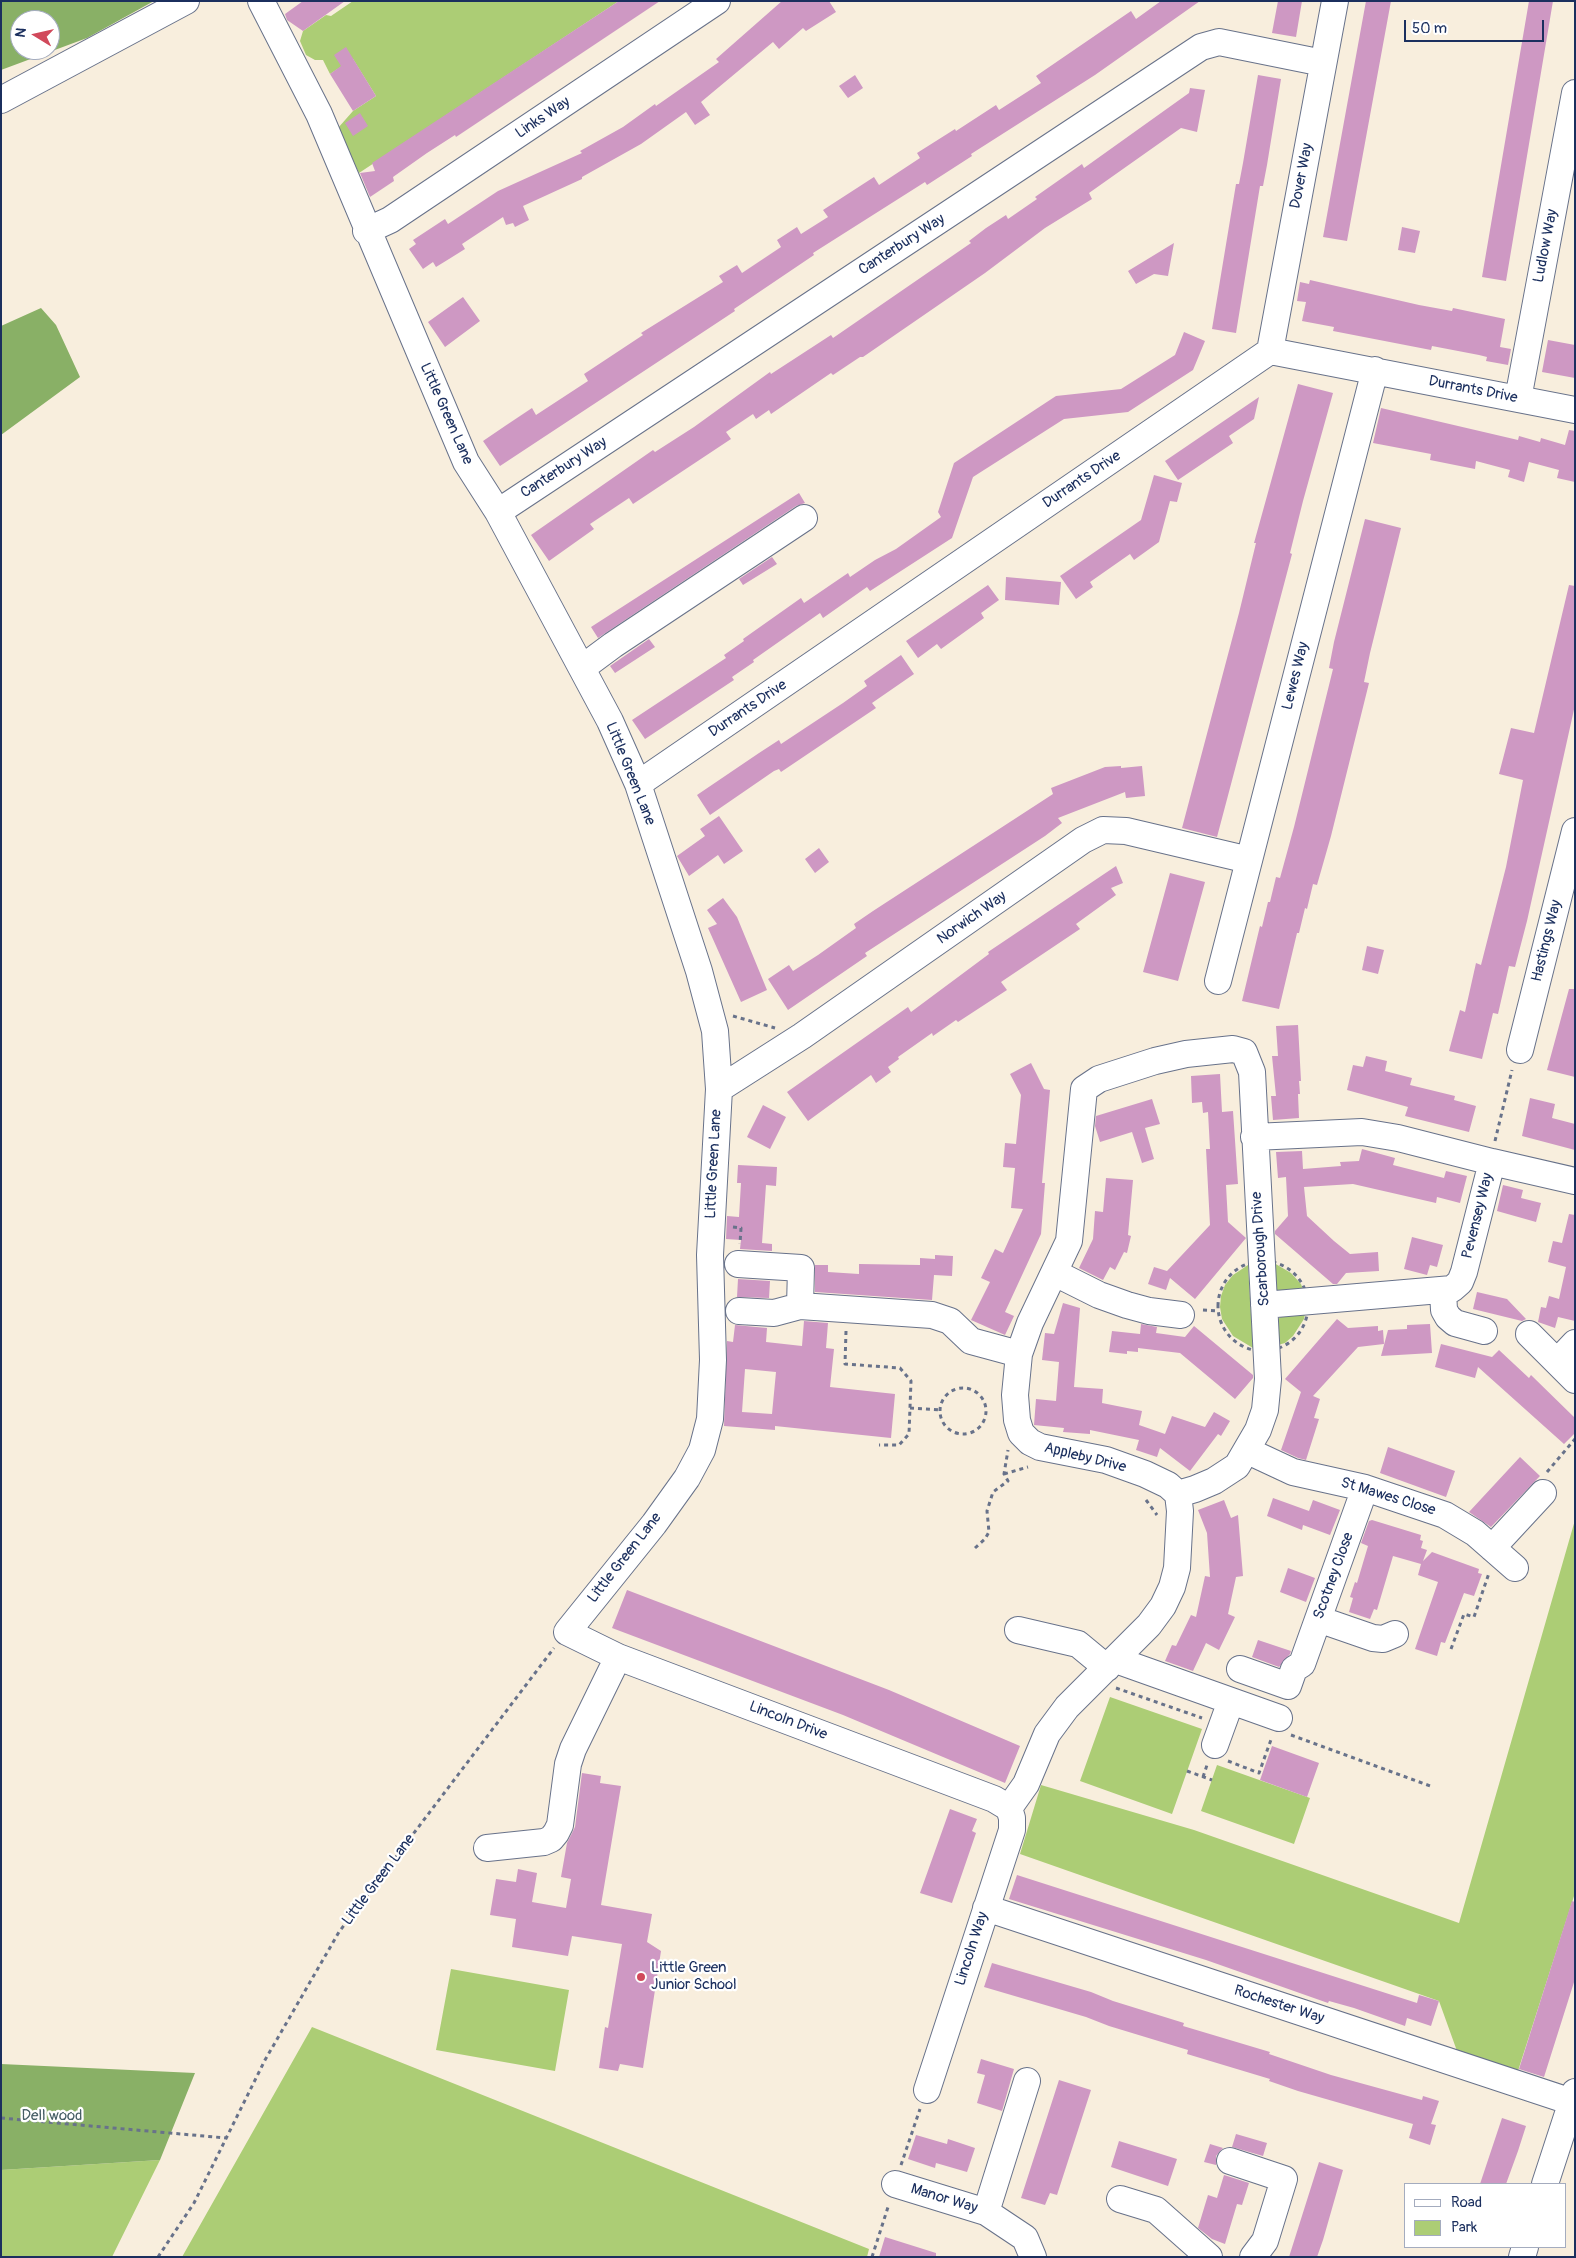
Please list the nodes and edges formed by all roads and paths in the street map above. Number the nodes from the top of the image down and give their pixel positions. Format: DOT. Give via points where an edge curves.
graph roads {
  1 [pos="186,1"];
  2 [pos="261,1"];
  3 [pos="717,1"];
  4 [pos="1335,1"];
  5 [pos="1323,63"];
  6 [pos="1575,93"];
  7 [pos="1,100"];
  8 [pos="366,231"];
  9 [pos="1270,351"];
  10 [pos="1375,370"];
  11 [pos="1518,399"];
  12 [pos="1575,410"];
  13 [pos="498,512"];
  14 [pos="804,518"];
  15 [pos="582,668"];
  16 [pos="638,784"];
  17 [pos="1575,831"];
  18 [pos="1249,860"];
  19 [pos="1218,981"];
  20 [pos="711,1010"];
  21 [pos="802,1036"];
  22 [pos="1520,1050"];
  23 [pos="1155,1062"];
  24 [pos="719,1089"];
  25 [pos="1254,1137"];
  26 [pos="1492,1162"];
  27 [pos="1575,1181"];
  28 [pos="738,1264"];
  29 [pos="1055,1273"];
  30 [pos="1443,1291"];
  31 [pos="1264,1305"];
  32 [pos="800,1306"];
  33 [pos="847,1310"];
  34 [pos="739,1311"];
  35 [pos="1180,1315"];
  36 [pos="1484,1331"];
  37 [pos="1528,1334"];
  38 [pos="1575,1343"];
  39 [pos="1019,1354"];
  40 [pos="1566,1371"];
  41 [pos="910,1408"];
  42 [pos="940,1410"];
  43 [pos="1575,1439"];
  44 [pos="879,1445"];
  45 [pos="1008,1449"];
  46 [pos="1248,1451"];
  47 [pos="1365,1488"];
  48 [pos="1543,1493"];
  49 [pos="1178,1494"];
  50 [pos="975,1548"];
  51 [pos="1502,1556"];
  52 [pos="1318,1619"];
  53 [pos="1018,1630"];
  54 [pos="567,1632"];
  55 [pos="1395,1634"];
  56 [pos="1451,1649"];
  57 [pos="618,1657"];
  58 [pos="1106,1670"];
  59 [pos="1240,1670"];
  60 [pos="1231,1701"];
  61 [pos="1277,1724"];
  62 [pos="1221,1744"];
  63 [pos="1187,1771"];
  64 [pos="1212,1780"];
  65 [pos="1433,1786"];
  66 [pos="1009,1808"];
  67 [pos="487,1848"];
  68 [pos="986,1908"];
  69 [pos="1027,2081"];
  70 [pos="927,2090"];
  71 [pos="1573,2097"];
  72 [pos="1,2118"];
  73 [pos="226,2138"];
  74 [pos="1230,2161"];
  75 [pos="1545,2183"];
  76 [pos="895,2184"];
  77 [pos="1120,2199"];
  78 [pos="986,2212"];
  79 [pos="158,2257"];
  80 [pos="872,2257"];
  81 [pos="1033,2257"];
  82 [pos="1209,2257"];
  83 [pos="1253,2257"];
  1 -- 7 [label="street"];
  2 -- 8 [label="street, Little Green Lane" via="318,114"];
  3 -- 8 [label="street, Links Way" via="390,220"];
  4 -- 5 [label="street, Dover Way"];
  5 -- 9 [label="street, Dover Way"];
  5 -- 13 [label="street, Canterbury Way" via="1219,42 1200,47"];
  6 -- 11 [label="street, Ludlow Way"];
  8 -- 13 [label="street, Little Green Lane" via="466,462"];
  9 -- 10 [label="street, Durrants Drive"];
  9 -- 16 [label="street, Durrants Drive"];
  10 -- 11 [label="street, Durrants Drive"];
  10 -- 18 [label="street, Lewes Way"];
  11 -- 12 [label="street, Durrants Drive"];
  13 -- 15 [label="street, Little Green Lane"];
  14 -- 15 [label="street"];
  15 -- 16 [label="street, Little Green Lane"];
  16 -- 20 [label="street, Little Green Lane"];
  17 -- 22 [label="street, Hastings Way"];
  18 -- 19 [label="street, Lewes Way"];
  18 -- 21 [label="street, Norwich Way" via="1126,831 1103,830"];
  20 -- 21 [label="path"];
  20 -- 24 [label="street, Little Green Lane"];
  21 -- 24 [label="street, Norwich Way"];
  22 -- 26 [label="path" via="1512,1069"];
  23 -- 25 [label="street, Scarborough Drive" via="1217,1049 1234,1048 1244,1052 1252,1072"];
  23 -- 29 [label="street, Appleby Drive" via="1099,1079 1084,1089 1073,1217"];
  24 -- 54 [label="street, Little Green Lane" via="710,1255 711,1409 702,1450 687,1478 654,1524"];
  25 -- 26 [label="street, Pevensey Way" via="1362,1132"];
  25 -- 31 [label="street, Scarborough Drive"];
  26 -- 27 [label="street"];
  26 -- 30 [label="street, Pevensey Way" via="1464,1272 1460,1282"];
  28 -- 32 [label="street" via="801,1268"];
  29 -- 35 [label="street" via="1118,1302"];
  29 -- 39 [label="street, Appleby Drive" via="1030,1323"];
  30 -- 31 [label="street"];
  30 -- 36 [label="street" via="1444,1310 1455,1323"];
  31 -- 46 [label="street, Scarborough Drive" via="1268,1379 1264,1410"];
  32 -- 33 [label="street"];
  32 -- 34 [label="street" via="774,1313"];
  33 -- 39 [label="street" via="943,1318 971,1341"];
  33 -- 41 [label="path" via="845,1364 900,1368 911,1380"];
  37 -- 40 [label="street"];
  38 -- 40 [label="street"];
  39 -- 49 [label="street, Appleby Drive" via="1015,1395 1017,1420 1021,1433 1030,1442 1040,1447 1106,1460 1145,1474 1168,1485"];
  41 -- 42 [label="path"];
  41 -- 44 [label="path" via="909,1434 899,1445"];
  42 -- 42 [label="path" via="944,1424 963,1434 982,1423 986,1409 981,1396 963,1388 950,1392 941,1403"];
  43 -- 48 [label="path" via="1544,1475 1550,1480"];
  45 -- 50 [label="path" via="1004,1474 1008,1481 999,1486 989,1500 990,1532"];
  46 -- 47 [label="street, St Mawes Close" via="1293,1472"];
  46 -- 49 [label="street, Scarborough Drive" via="1237,1466 1214,1481"];
  47 -- 51 [label="street, St Mawes Close" via="1445,1515 1475,1533"];
  47 -- 52 [label="street, Scotney Close"];
  48 -- 51 [label="street"];
  49 -- 58 [label="street" via="1177,1568 1172,1587 1164,1606 1149,1625"];
  51 -- 56 [label="path" via="1474,1617 1464,1614"];
  52 -- 55 [label="street" via="1373,1638 1383,1639"];
  52 -- 59 [label="street, Scotney Close" via="1302,1664 1294,1669 1288,1686"];
  53 -- 58 [label="street" via="1078,1644 1092,1653"];
  54 -- 57 [label="street, Lincoln Drive"];
  54 -- 73 [label="path, Little Green Lane" via="339,1932 265,2060"];
  57 -- 66 [label="street, Lincoln Drive" via="994,1799"];
  57 -- 67 [label="street" via="573,1749 556,1833 551,1840 544,1842"];
  58 -- 60 [label="street"];
  58 -- 62 [label="path"];
  58 -- 66 [label="street" via="1067,1708 1047,1734 1026,1784"];
  60 -- 61 [label="street"];
  60 -- 62 [label="street"];
  61 -- 62 [label="path" via="1259,1773"];
  61 -- 65 [label="path"];
  63 -- 64 [label="path"];
  66 -- 68 [label="street, Lincoln Way" via="1012,1830"];
  68 -- 70 [label="street, Lincoln Way"];
  68 -- 71 [label="street, Rochester Way"];
  69 -- 78 [label="street"];
  70 -- 76 [label="path"];
  71 -- 75 [label="street"];
  72 -- 73 [label="path"];
  73 -- 79 [label="path, Little Green Lane" via="194,2203"];
  74 -- 83 [label="street" via="1284,2179 1265,2241"];
  76 -- 78 [label="street, Manor Way"];
  76 -- 80 [label="path"];
  77 -- 82 [label="street" via="1156,2210"];
  78 -- 81 [label="street, Manor Way" via="1025,2238"];
}
